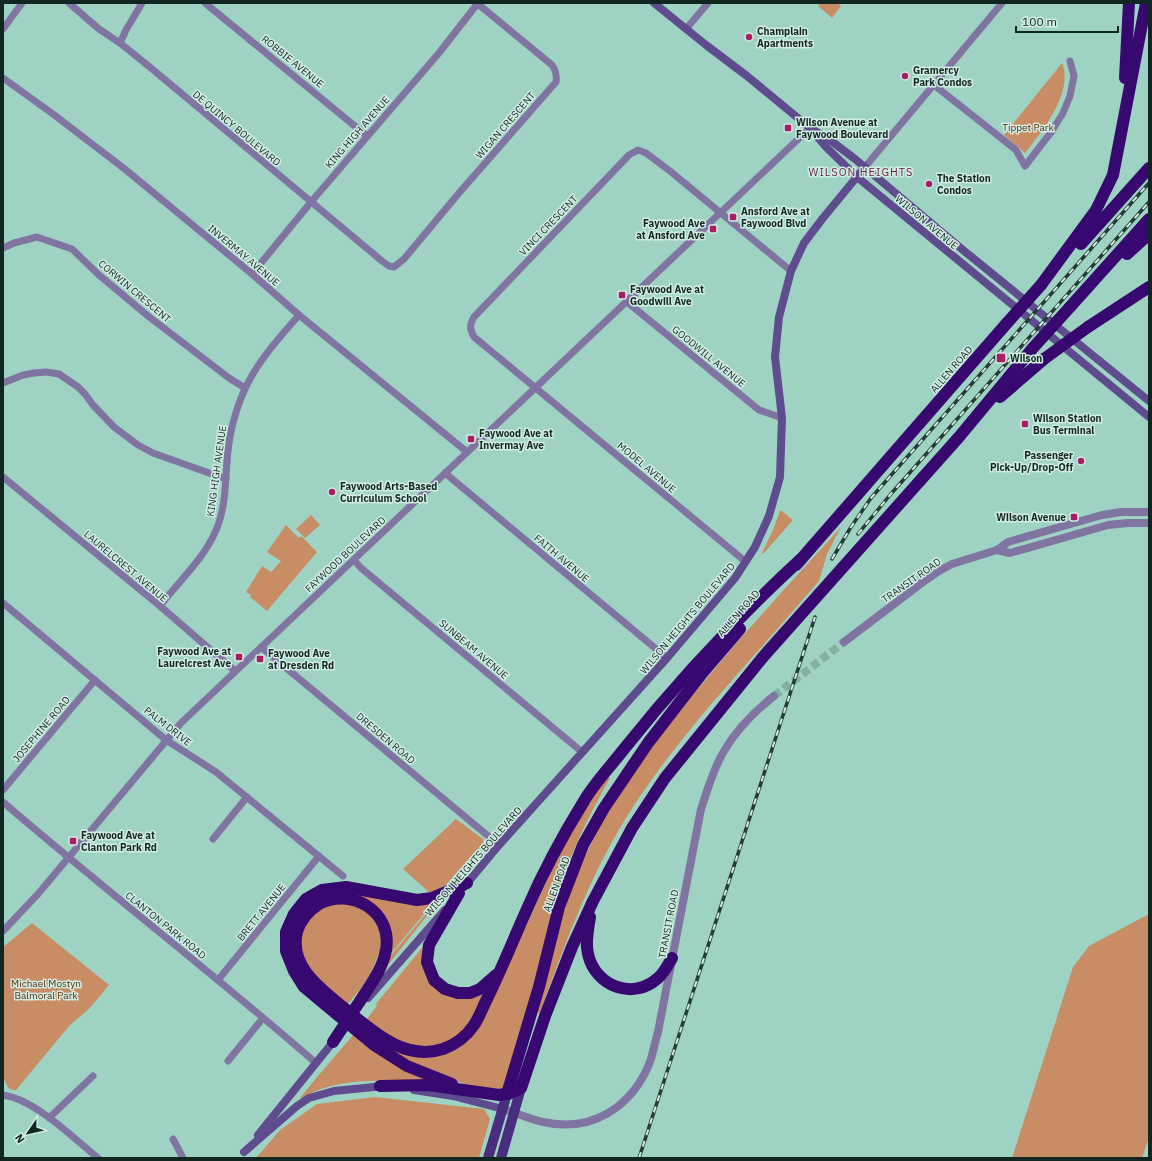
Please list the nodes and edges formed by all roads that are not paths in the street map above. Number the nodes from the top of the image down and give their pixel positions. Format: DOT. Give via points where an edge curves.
graph roads {
  1 [pos="22,3"];
  2 [pos="68,3"];
  3 [pos="142,3"];
  4 [pos="206,3"];
  5 [pos="654,3"];
  6 [pos="708,3"];
  7 [pos="1002,3"];
  8 [pos="1129,3"];
  9 [pos="1146,3"];
  10 [pos="478,4"];
  11 [pos="3,29"];
  12 [pos="686,29"];
  13 [pos="120,43"];
  14 [pos="1070,62"];
  15 [pos="3,78"];
  16 [pos="934,85"];
  17 [pos="1124,118"];
  18 [pos="810,128"];
  19 [pos="367,136"];
  20 [pos="865,167"];
  21 [pos="1149,168"];
  22 [pos="857,177"];
  23 [pos="310,202"];
  24 [pos="720,214"];
  25 [pos="1149,219"];
  26 [pos="1149,234"];
  27 [pos="3,248"];
  28 [pos="394,267"];
  29 [pos="791,271"];
  30 [pos="252,274"];
  31 [pos="1041,285"];
  32 [pos="1089,286"];
  33 [pos="1149,287"];
  34 [pos="627,302"];
  35 [pos="299,315"];
  36 [pos="3,383"];
  37 [pos="245,388"];
  38 [pos="536,388"];
  39 [pos="1149,401"];
  40 [pos="1149,417"];
  41 [pos="782,418"];
  42 [pos="959,437"];
  43 [pos="467,452"];
  44 [pos="445,473"];
  45 [pos="3,477"];
  46 [pos="226,479"];
  47 [pos="1149,512"];
  48 [pos="1149,523"];
  49 [pos="997,550"];
  50 [pos="801,559"];
  51 [pos="354,560"];
  52 [pos="746,562"];
  53 [pos="3,603"];
  54 [pos="160,606"];
  55 [pos="844,642"];
  56 [pos="261,647"];
  57 [pos="667,658"];
  58 [pos="235,671"];
  59 [pos="95,680"];
  60 [pos="774,696"];
  61 [pos="166,740"];
  62 [pos="582,752"];
  63 [pos="3,790"];
  64 [pos="247,797"];
  65 [pos="3,802"];
  66 [pos="213,839"];
  67 [pos="499,845"];
  68 [pos="319,856"];
  69 [pos="68,858"];
  70 [pos="343,876"];
  71 [pos="467,884"];
  72 [pos="459,893"];
  73 [pos="593,901"];
  74 [pos="3,931"];
  75 [pos="672,958"];
  76 [pos="500,972"];
  77 [pos="218,980"];
  78 [pos="366,997"];
  79 [pos="263,1018"];
  80 [pos="333,1042"];
  81 [pos="228,1061"];
  82 [pos="316,1063"];
  83 [pos="93,1076"];
  84 [pos="380,1086"];
  85 [pos="521,1088"];
  86 [pos="473,1091"];
  87 [pos="507,1094"];
  88 [pos="3,1096"];
  89 [pos="503,1109"];
  90 [pos="514,1113"];
  91 [pos="49,1118"];
  92 [pos="173,1139"];
  93 [pos="241,1155"];
  94 [pos="98,1158"];
  95 [pos="183,1158"];
  96 [pos="488,1158"];
  97 [pos="500,1158"];
  1 -- 11 [label="street"];
  2 -- 13 [label="street, DE QUINCY BOULEVARD"];
  3 -- 13 [label="street"];
  4 -- 19 [label="street, ROBBIE AVENUE"];
  5 -- 12 [label="main road, WILSON AVENUE"];
  6 -- 12 [label="street"];
  7 -- 16 [label="street"];
  8 -- 17 [label="highway"];
  9 -- 17 [label="highway"];
  10 -- 19 [label="street, KING HIGH AVENUE"];
  10 -- 28 [label="street, WIGAN CRESCENT" via="552,65 556,71 556,82 404,259"];
  12 -- 18 [label="main road, WILSON AVENUE"];
  13 -- 23 [label="street, DE QUINCY BOULEVARD"];
  14 -- 16 [label="street" via="1074,76 1063,114 1025,166 1016,150"];
  15 -- 30 [label="street, INVERMAY AVENUE" via="109,157"];
  16 -- 20 [label="street"];
  17 -- 31 [label="highway" via="1113,175 1102,199 1086,226"];
  18 -- 20 [label="main road, WILSON AVENUE"];
  18 -- 22 [label="main road, WILSON AVENUE"];
  18 -- 24 [label="street, FAYWOOD BOULEVARD"];
  19 -- 23 [label="street, KING HIGH AVENUE"];
  20 -- 22 [label="main road, WILSON HEIGHTS BOULEVARD"];
  20 -- 39 [label="main road, WILSON AVENUE" via="962,250"];
  21 -- 31 [label="highway, ALLEN ROAD"];
  22 -- 29 [label="main road, WILSON HEIGHTS BOULEVARD" via="804,243"];
  22 -- 40 [label="main road, WILSON AVENUE"];
  23 -- 28 [label="street, DE QUINCY BOULEVARD" via="382,261"];
  23 -- 30 [label="street, KING HIGH AVENUE"];
  24 -- 29 [label="street"];
  24 -- 34 [label="street, FAYWOOD BOULEVARD"];
  24 -- 38 [label="street, VINCI CRESCENT" via="646,153 638,150 629,155 470,324 474,337"];
  25 -- 32 [label="highway"];
  26 -- 32 [label="highway"];
  27 -- 37 [label="street, CORWIN CRESCENT" via="37,237 72,249 148,316"];
  29 -- 41 [label="main road, WILSON HEIGHTS BOULEVARD" via="779,317 776,357"];
  30 -- 35 [label="street, INVERMAY AVENUE"];
  31 -- 50 [label="highway, ALLEN ROAD, bridge"];
  32 -- 42 [label="highway, bridge" via="1032,349"];
  33 -- 42 [label="highway, bridge" via="1044,359 1008,389"];
  34 -- 38 [label="street, FAYWOOD BOULEVARD"];
  34 -- 41 [label="street, GOODWILL AVENUE" via="759,410"];
  35 -- 37 [label="street, KING HIGH AVENUE" via="261,360"];
  35 -- 43 [label="street, INVERMAY AVENUE"];
  36 -- 46 [label="street" via="34,373 60,374 86,394 92,405 114,427 138,445 153,453"];
  37 -- 46 [label="street, KING HIGH AVENUE" via="231,433"];
  38 -- 43 [label="street, FAYWOOD BOULEVARD"];
  38 -- 52 [label="street, MODEL AVENUE"];
  41 -- 52 [label="main road, WILSON HEIGHTS BOULEVARD" via="780,477 769,516"];
  42 -- 73 [label="highway" via="763,657 665,778 632,828"];
  43 -- 44 [label="street, FAYWOOD BOULEVARD"];
  44 -- 51 [label="street, FAYWOOD BOULEVARD"];
  44 -- 57 [label="street, FAITH AVENUE"];
  45 -- 54 [label="street, LAURELCREST AVENUE"];
  46 -- 54 [label="street, KING HIGH AVENUE" via="223,508 212,540"];
  47 -- 49 [label="street, TRANSIT ROAD" via="1121,512 1096,516 1008,542"];
  48 -- 49 [label="street, TRANSIT ROAD" via="1113,524 1010,553"];
  49 -- 55 [label="street, TRANSIT ROAD" via="952,564 939,571"];
  50 -- 76 [label="highway" via="769,588 643,724 585,798 528,905"];
  50 -- 87 [label="highway, ALLEN ROAD" via="703,672 648,743 604,808 583,845 559,907 539,988"];
  51 -- 56 [label="street, FAYWOOD BOULEVARD"];
  51 -- 62 [label="street, SUNBEAM AVENUE"];
  52 -- 57 [label="main road, WILSON HEIGHTS BOULEVARD" via="736,578"];
  53 -- 59 [label="street, PALM DRIVE"];
  54 -- 58 [label="street, LAURELCREST AVENUE"];
  56 -- 58 [label="street, FAYWOOD BOULEVARD"];
  56 -- 67 [label="street, DRESDEN ROAD"];
  57 -- 62 [label="main road, WILSON HEIGHTS BOULEVARD"];
  58 -- 61 [label="street, FAYWOOD BOULEVARD"];
  59 -- 61 [label="street, PALM DRIVE"];
  59 -- 63 [label="street, JOSEPHINE ROAD"];
  60 -- 75 [label="street, TRANSIT ROAD" via="758,709 733,738 713,775 701,809"];
  61 -- 64 [label="street, PALM DRIVE" via="216,772"];
  61 -- 69 [label="street, FAYWOOD BOULEVARD"];
  62 -- 67 [label="main road, WILSON HEIGHTS BOULEVARD"];
  64 -- 66 [label="street"];
  64 -- 68 [label="street, PALM DRIVE"];
  65 -- 69 [label="street, CLANTON PARK ROAD"];
  67 -- 71 [label="main road, WILSON HEIGHTS BOULEVARD"];
  68 -- 70 [label="street, PALM DRIVE"];
  68 -- 77 [label="street, BRETT AVENUE"];
  69 -- 74 [label="street, FAYWOOD BOULEVARD"];
  69 -- 77 [label="street, CLANTON PARK ROAD"];
  71 -- 72 [label="main road, WILSON HEIGHTS BOULEVARD"];
  71 -- 86 [label="highway" via="432,898 417,900 346,887 322,890 306,899 294,914 286,932 286,951 304,987 374,1045 407,1066"];
  72 -- 76 [label="highway" via="429,944 426,962 434,980 445,990 470,993 480,989"];
  72 -- 78 [label="main road, WILSON HEIGHTS BOULEVARD"];
  73 -- 75 [label="highway" via="587,950 597,974 607,983 622,989 645,987 658,978"];
  73 -- 85 [label="highway" via="545,1016"];
  75 -- 90 [label="street, TRANSIT ROAD" via="650,1061 637,1086 626,1100 601,1117 578,1123 559,1124 546,1117 525,1112"];
  76 -- 78 [label="highway" via="474,1024 465,1037 455,1045 434,1052 419,1052 393,1044 321,989 300,963 296,947 298,928 317,905 341,897 369,906 383,923 387,937 386,949 382,964"];
  77 -- 79 [label="street, CLANTON PARK ROAD"];
  78 -- 80 [label="highway, bridge"];
  79 -- 81 [label="street"];
  79 -- 82 [label="street, CLANTON PARK ROAD"];
  80 -- 82 [label="main road"];
  82 -- 93 [label="main road"];
  83 -- 91 [label="street"];
  84 -- 86 [label="highway" via="428,1086"];
  84 -- 89 [label="main road" via="434,1092"];
  84 -- 93 [label="main road" via="334,1091 310,1098 297,1106"];
  85 -- 87 [label="highway"];
  85 -- 90 [label="main road"];
  86 -- 87 [label="highway"];
  87 -- 89 [label="main road, ALLEN ROAD"];
  88 -- 91 [label="street" via="20,1100"];
  89 -- 90 [label="street, TRANSIT ROAD"];
  89 -- 96 [label="main road, ALLEN ROAD"];
  90 -- 97 [label="main road"];
  91 -- 94 [label="street"];
  92 -- 95 [label="street"];
}
